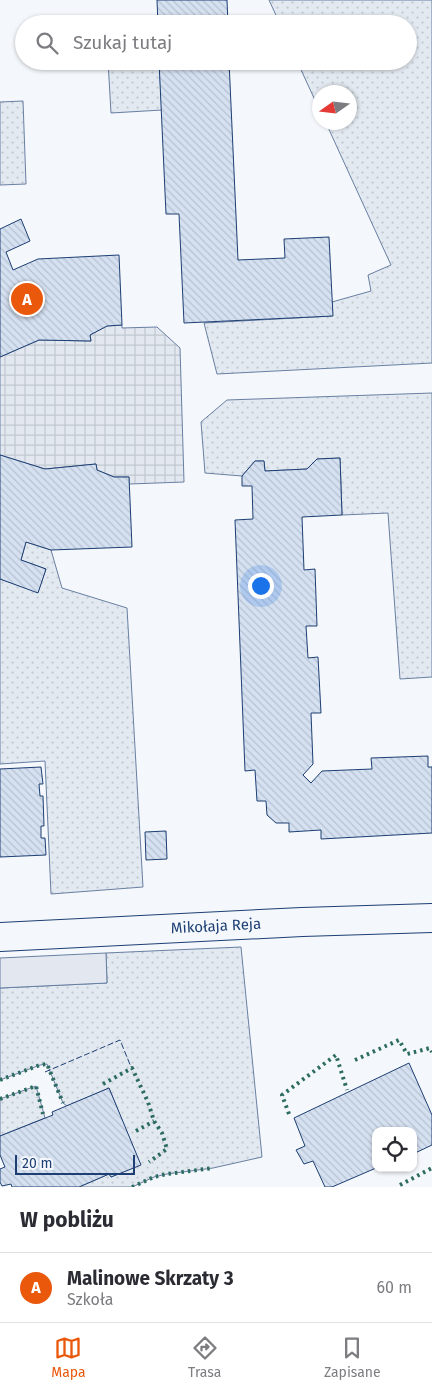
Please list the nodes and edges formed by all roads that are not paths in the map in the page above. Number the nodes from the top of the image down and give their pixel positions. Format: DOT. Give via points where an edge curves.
graph roads {
  1 [pos="432,918"];
  2 [pos="0,937"];
  1 -- 2 [label="street, Mikołaja Reja"];
}
